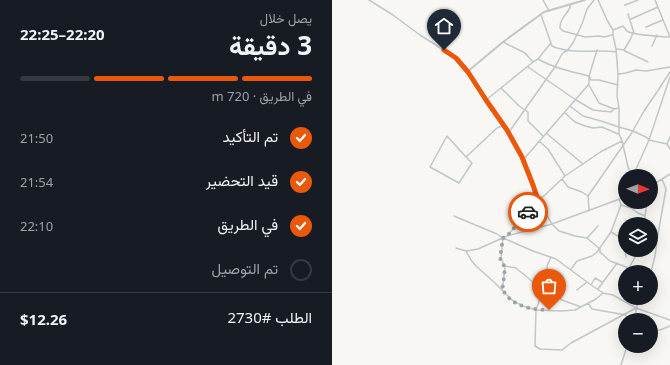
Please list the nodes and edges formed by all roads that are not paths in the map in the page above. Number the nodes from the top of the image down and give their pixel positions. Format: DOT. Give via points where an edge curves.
graph roads {
  1 [pos="369,0"];
  2 [pos="543,0"];
  3 [pos="585,0"];
  4 [pos="594,0"];
  5 [pos="598,0"];
  6 [pos="638,0"];
  7 [pos="656,0"];
  8 [pos="571,4"];
  9 [pos="625,5"];
  10 [pos="658,7"];
  11 [pos="549,11"];
  12 [pos="628,14"];
  13 [pos="541,15"];
  14 [pos="631,19"];
  15 [pos="663,20"];
  16 [pos="646,27"];
  17 [pos="613,30"];
  18 [pos="633,33"];
  19 [pos="578,34"];
  20 [pos="612,34"];
  21 [pos="657,35"];
  22 [pos="670,37"];
  23 [pos="503,42"];
  24 [pos="550,44"];
  25 [pos="652,46"];
  26 [pos="616,49"];
  27 [pos="597,50"];
  28 [pos="624,50"];
  29 [pos="568,51"];
  30 [pos="616,52"];
  31 [pos="538,59"];
  32 [pos="533,62"];
  33 [pos="648,62"];
  34 [pos="528,67"];
  35 [pos="555,67"];
  36 [pos="670,67"];
  37 [pos="468,72"];
  38 [pos="670,72"];
  39 [pos="618,74"];
  40 [pos="589,76"];
  41 [pos="670,77"];
  42 [pos="546,79"];
  43 [pos="589,84"];
  44 [pos="618,85"];
  45 [pos="501,88"];
  46 [pos="486,100"];
  47 [pos="576,100"];
  48 [pos="570,106"];
  49 [pos="619,108"];
  50 [pos="614,109"];
  51 [pos="524,110"];
  52 [pos="564,112"];
  53 [pos="504,125"];
  54 [pos="619,127"];
  55 [pos="633,131"];
  56 [pos="509,132"];
  57 [pos="619,132"];
  58 [pos="546,133"];
  59 [pos="543,136"];
  60 [pos="670,137"];
  61 [pos="649,140"];
  62 [pos="539,141"];
  63 [pos="622,141"];
  64 [pos="623,144"];
  65 [pos="667,144"];
  66 [pos="670,149"];
  67 [pos="466,157"];
  68 [pos="523,160"];
  69 [pos="583,164"];
  70 [pos="629,169"];
  71 [pos="637,169"];
  72 [pos="670,174"];
  73 [pos="565,176"];
  74 [pos="562,179"];
  75 [pos="662,179"];
  76 [pos="658,182"];
  77 [pos="588,196"];
  78 [pos="618,199"];
  79 [pos="538,200"];
  80 [pos="620,209"];
  81 [pos="632,209"];
  82 [pos="646,209"];
  83 [pos="589,210"];
  84 [pos="454,216"];
  85 [pos="645,216"];
  86 [pos="552,224"];
  87 [pos="598,226"];
  88 [pos="611,232"];
  89 [pos="658,234"];
  90 [pos="507,236"];
  91 [pos="618,236"];
  92 [pos="503,238"];
  93 [pos="587,238"];
  94 [pos="456,248"];
  95 [pos="600,249"];
  96 [pos="466,251"];
  97 [pos="551,257"];
  98 [pos="616,263"];
  99 [pos="621,265"];
  100 [pos="505,266"];
  101 [pos="571,270"];
  102 [pos="587,282"];
  103 [pos="603,282"];
  104 [pos="591,285"];
  105 [pos="544,288"];
  106 [pos="598,289"];
  107 [pos="502,290"];
  108 [pos="577,290"];
  109 [pos="603,293"];
  110 [pos="618,298"];
  111 [pos="588,303"];
  112 [pos="631,305"];
  113 [pos="637,305"];
  114 [pos="581,306"];
  115 [pos="636,308"];
  116 [pos="536,310"];
  117 [pos="629,313"];
  118 [pos="635,313"];
  119 [pos="618,314"];
  120 [pos="618,319"];
  121 [pos="670,320"];
  122 [pos="670,326"];
  123 [pos="658,330"];
  124 [pos="625,353"];
  125 [pos="621,365"];
  1 -- 37 [label="street" via="456,58"];
  2 -- 11 [label="street"];
  3 -- 8 [label="street"];
  4 -- 19 [label="street" via="587,9"];
  5 -- 17 [label="street"];
  6 -- 9 [label="street"];
  7 -- 10 [label="street"];
  8 -- 11 [label="street"];
  8 -- 19 [label="street" via="563,16 560,28"];
  10 -- 14 [label="street"];
  10 -- 15 [label="street"];
  11 -- 13 [label="street"];
  12 -- 18 [label="street"];
  13 -- 23 [label="street"];
  13 -- 24 [label="street"];
  15 -- 16 [label="street"];
  15 -- 22 [label="street"];
  17 -- 18 [label="street" via="623,26"];
  17 -- 20 [label="street"];
  18 -- 21 [label="street"];
  18 -- 28 [label="street"];
  19 -- 20 [label="street" via="585,37"];
  19 -- 29 [label="street"];
  20 -- 26 [label="street"];
  21 -- 22 [label="street"];
  21 -- 25 [label="street"];
  23 -- 32 [label="street" via="525,53"];
  23 -- 37 [label="street"];
  24 -- 29 [label="street"];
  24 -- 31 [label="street"];
  26 -- 28 [label="street"];
  26 -- 30 [label="street"];
  27 -- 29 [label="street"];
  27 -- 30 [label="street"];
  27 -- 40 [label="street"];
  28 -- 33 [label="street"];
  29 -- 35 [label="street" via="562,54"];
  30 -- 39 [label="street"];
  31 -- 32 [label="street"];
  31 -- 35 [label="street"];
  32 -- 34 [label="street"];
  34 -- 42 [label="street"];
  34 -- 45 [label="street"];
  35 -- 40 [label="street"];
  35 -- 42 [label="street"];
  36 -- 39 [label="street"];
  37 -- 46 [label="street"];
  38 -- 55 [label="street"];
  39 -- 44 [label="street"];
  40 -- 43 [label="street"];
  40 -- 44 [label="street" via="591,80"];
  41 -- 61 [label="street"];
  42 -- 47 [label="street"];
  42 -- 51 [label="street"];
  43 -- 47 [label="street"];
  43 -- 50 [label="street" via="599,103"];
  44 -- 49 [label="street"];
  45 -- 46 [label="street"];
  45 -- 51 [label="street"];
  46 -- 53 [label="street"];
  47 -- 48 [label="street"];
  47 -- 50 [label="street" via="593,110 611,112"];
  48 -- 52 [label="street"];
  48 -- 54 [label="street" via="583,116"];
  49 -- 50 [label="street"];
  49 -- 54 [label="street"];
  51 -- 56 [label="street"];
  51 -- 59 [label="street" via="528,112 528,121"];
  52 -- 57 [label="street" via="575,122 585,126 602,127 618,135"];
  52 -- 58 [label="street"];
  53 -- 56 [label="street"];
  53 -- 67 [label="street" via="497,128"];
  54 -- 55 [label="street"];
  54 -- 57 [label="street"];
  55 -- 61 [label="street"];
  55 -- 64 [label="street"];
  56 -- 68 [label="street"];
  57 -- 63 [label="street"];
  58 -- 59 [label="street"];
  58 -- 69 [label="street"];
  59 -- 62 [label="street"];
  60 -- 65 [label="street"];
  61 -- 65 [label="street"];
  61 -- 71 [label="street"];
  62 -- 68 [label="street"];
  62 -- 73 [label="street" via="548,149"];
  63 -- 64 [label="street"];
  63 -- 69 [label="street"];
  64 -- 70 [label="street"];
  64 -- 77 [label="street"];
  65 -- 66 [label="street"];
  67 -- 67 [label="street" via="472,163 459,183 430,167 447,136"];
  68 -- 79 [label="street"];
  69 -- 73 [label="street"];
  72 -- 75 [label="street"];
  73 -- 74 [label="street"];
  74 -- 77 [label="street" via="568,187"];
  74 -- 79 [label="street"];
  75 -- 76 [label="street"];
  75 -- 89 [label="street" via="666,189"];
  77 -- 83 [label="street"];
  78 -- 83 [label="street"];
  79 -- 86 [label="street"];
  79 -- 90 [label="street"];
  80 -- 88 [label="street"];
  81 -- 85 [label="street"];
  82 -- 85 [label="street"];
  83 -- 86 [label="street"];
  84 -- 92 [label="street"];
  86 -- 90 [label="street"];
  86 -- 93 [label="street" via="559,231"];
  87 -- 93 [label="street"];
  88 -- 91 [label="street"];
  88 -- 95 [label="street"];
  90 -- 92 [label="street"];
  92 -- 96 [label="street" via="478,249"];
  92 -- 97 [label="street"];
  92 -- 100 [label="street" via="500,258"];
  93 -- 95 [label="street"];
  94 -- 96 [label="street"];
  95 -- 98 [label="street" via="610,261"];
  95 -- 101 [label="street" via="592,256 577,261"];
  96 -- 107 [label="street" via="476,266"];
  97 -- 101 [label="street"];
  97 -- 105 [label="street"];
  98 -- 99 [label="street"];
  98 -- 103 [label="street"];
  100 -- 105 [label="street" via="516,268 534,284"];
  100 -- 107 [label="street"];
  101 -- 102 [label="street"];
  102 -- 104 [label="street"];
  102 -- 108 [label="street"];
  103 -- 104 [label="street" via="595,278"];
  103 -- 106 [label="street"];
  104 -- 106 [label="street"];
  105 -- 114 [label="street" via="562,300"];
  105 -- 116 [label="street"];
  106 -- 109 [label="street"];
  107 -- 116 [label="street" via="512,300"];
  109 -- 110 [label="street"];
  109 -- 111 [label="street"];
  111 -- 114 [label="street"];
  111 -- 119 [label="street" via="592,309"];
  112 -- 115 [label="street"];
  113 -- 115 [label="street"];
  114 -- 116 [label="street" via="575,310"];
  115 -- 117 [label="street"];
  115 -- 118 [label="street"];
  115 -- 121 [label="street"];
  116 -- 120 [label="street" via="535,346 540,349 563,349"];
  122 -- 123 [label="street"];
  124 -- 125 [label="street"];
}
